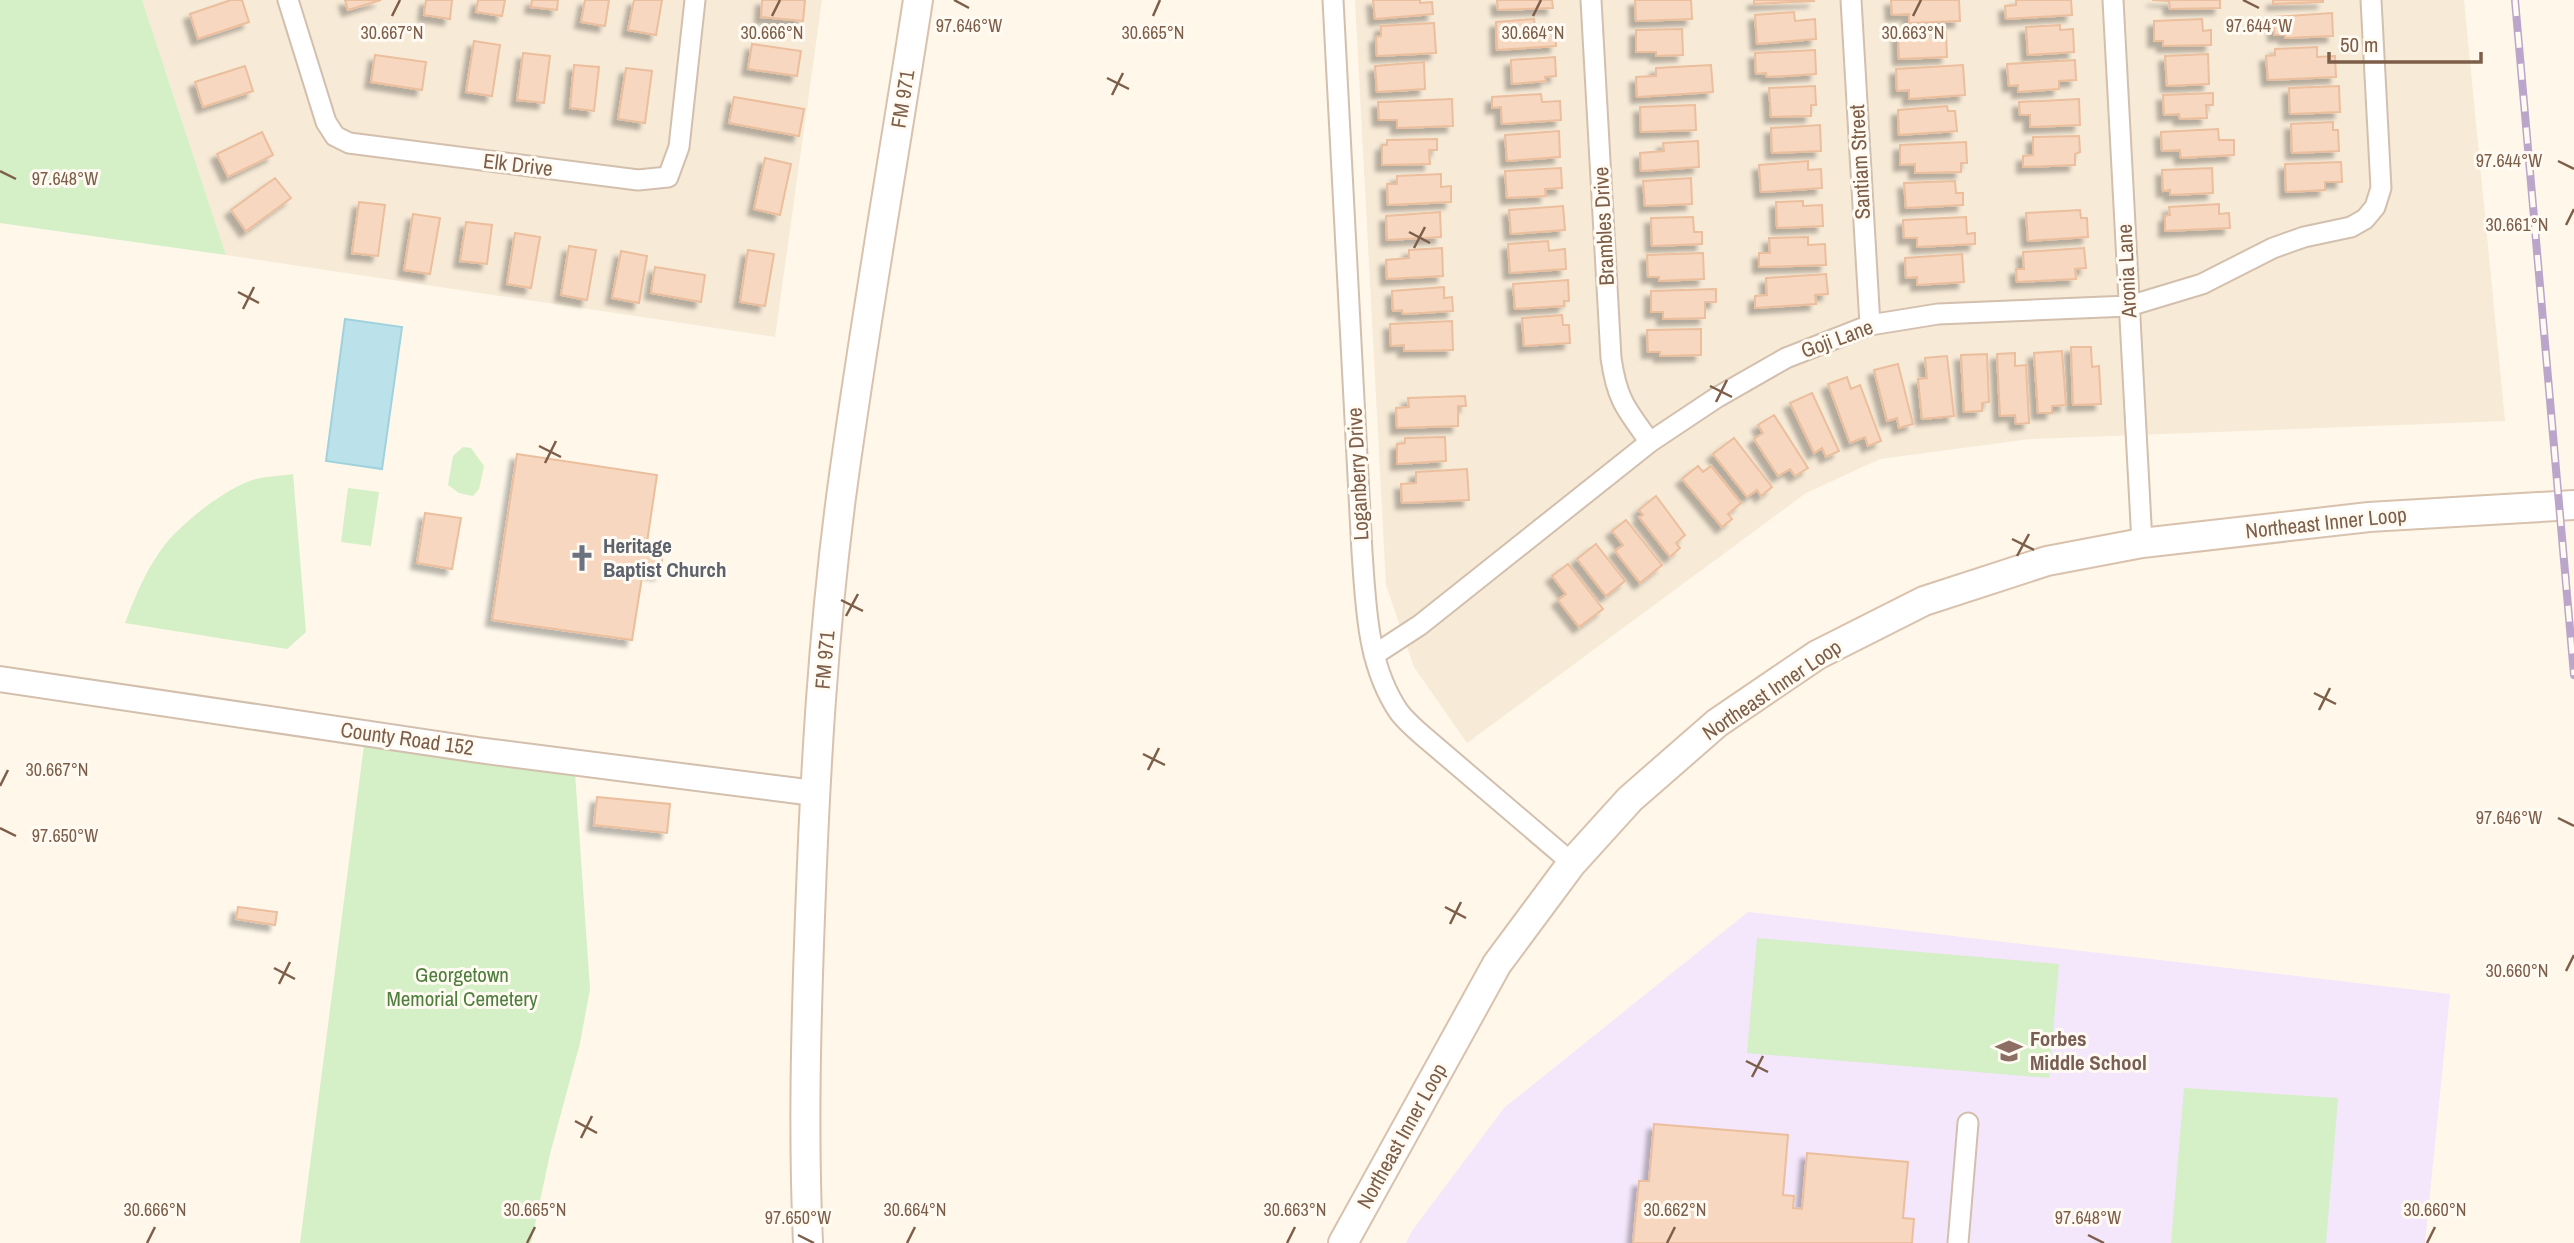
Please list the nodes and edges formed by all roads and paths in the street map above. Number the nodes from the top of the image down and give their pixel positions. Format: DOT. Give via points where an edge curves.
graph roads {
  1 [pos="288,0"];
  2 [pos="695,0"];
  3 [pos="919,0"];
  4 [pos="1333,0"];
  5 [pos="1591,0"];
  6 [pos="1851,0"];
  7 [pos="2113,0"];
  8 [pos="2371,0"];
  9 [pos="2129,306"];
  10 [pos="1870,325"];
  11 [pos="1650,442"];
  12 [pos="2574,505"];
  13 [pos="2142,543"];
  14 [pos="1374,655"];
  15 [pos="0,680"];
  16 [pos="814,793"];
  17 [pos="1572,863"];
  18 [pos="1968,1124"];
  19 [pos="808,1243"];
  20 [pos="1343,1243"];
  21 [pos="1958,1243"];
  1 -- 2 [label="street, Elk Drive" via="326,122 335,136 349,144 638,180 668,177 679,148"];
  3 -- 16 [label="main road, FM 971 / FM 971" via="842,491"];
  4 -- 14 [label="street, Loganberry Drive" via="1367,620"];
  5 -- 11 [label="street, Brambles Drive" via="1613,371 1621,402"];
  6 -- 10 [label="street, Santiam Street"];
  7 -- 9 [label="street, Aronia Lane"];
  8 -- 9 [label="street, Goji Lane" via="2381,188 2375,208 2351,227 2273,248 2202,284"];
  9 -- 10 [label="street, Goji Lane" via="1938,314"];
  9 -- 13 [label="street, Aronia Lane"];
  10 -- 11 [label="street, Goji Lane" via="1786,358"];
  11 -- 14 [label="street, Goji Lane" via="1420,625"];
  12 -- 13 [label="main road, Northeast Inner Loop" via="2369,517"];
  13 -- 17 [label="main road, Northeast Inner Loop" via="2047,561 1924,601 1817,655 1717,723 1630,799"];
  14 -- 17 [label="street, Loganberry Drive" via="1385,689 1400,714"];
  15 -- 16 [label="street, County Road 152" via="490,752"];
  16 -- 19 [label="main road, FM 971 / FM 971" via="807,995"];
  17 -- 20 [label="main road, Northeast Inner Loop" via="1497,964"];
  18 -- 21 [label="street"];
}
